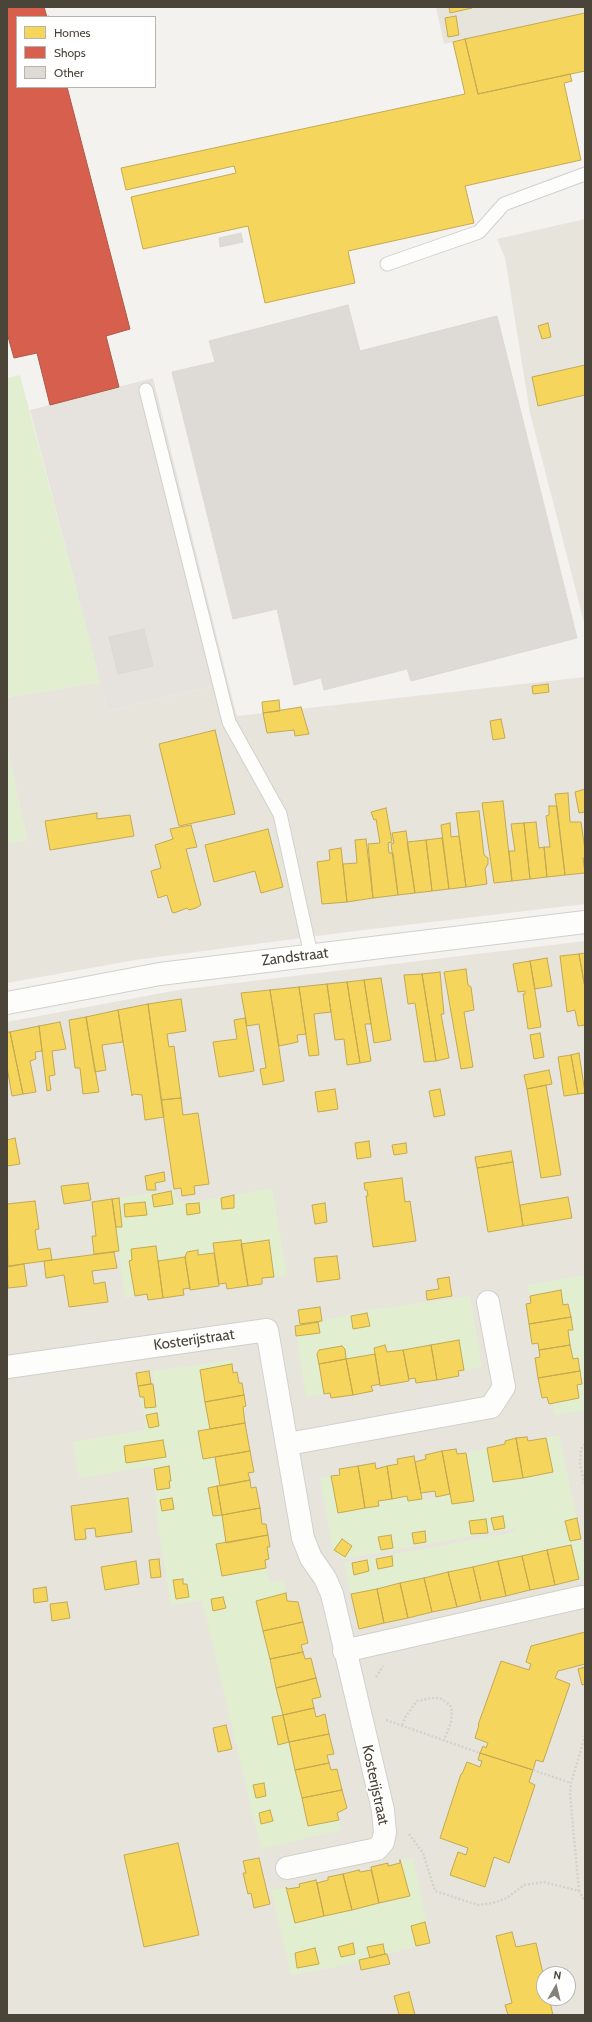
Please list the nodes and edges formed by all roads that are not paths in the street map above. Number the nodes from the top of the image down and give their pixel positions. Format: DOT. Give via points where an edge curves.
graph roads {
  1 [pos="585,174"];
  2 [pos="388,264"];
  3 [pos="146,390"];
  4 [pos="585,922"];
  5 [pos="311,956"];
  6 [pos="7,1003"];
  7 [pos="488,1302"];
  8 [pos="7,1367"];
  9 [pos="288,1444"];
  10 [pos="582,1597"];
  11 [pos="344,1651"];
  12 [pos="286,1868"];
  1 -- 2 [label="lane" via="504,204 479,232"];
  3 -- 5 [label="lane" via="229,722 280,814"];
  4 -- 5 [label="street, Zandstraat"];
  5 -- 6 [label="street, Zandstraat" via="160,974"];
  7 -- 9 [label="street" via="504,1387 492,1407"];
  8 -- 9 [label="street, Kosterijstraat" via="267,1330"];
  9 -- 11 [label="street, Kosterijstraat" via="303,1538 311,1558 325,1578 332,1594"];
  10 -- 11 [label="street"];
  11 -- 12 [label="street, Kosterijstraat" via="383,1810 384,1842 377,1849"];
}
